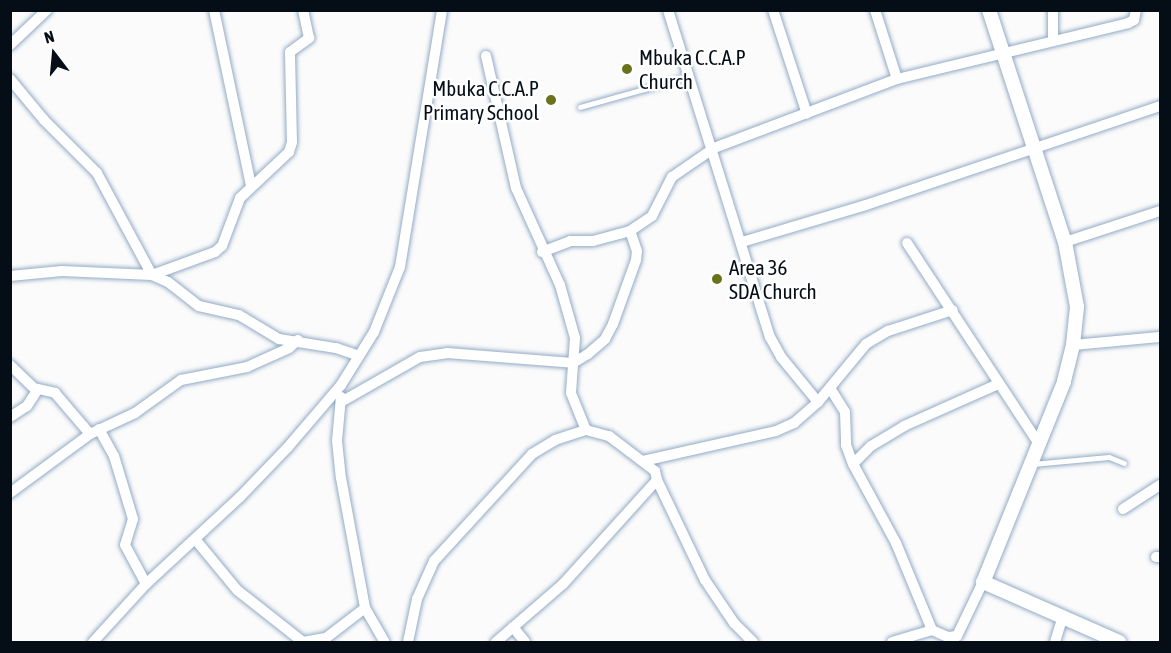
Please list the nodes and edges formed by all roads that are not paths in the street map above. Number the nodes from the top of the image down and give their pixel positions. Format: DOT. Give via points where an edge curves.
graph roads {
  1 [pos="47,10"];
  2 [pos="303,10"];
  3 [pos="442,10"];
  4 [pos="668,10"];
  5 [pos="773,10"];
  6 [pos="875,10"];
  7 [pos="989,10"];
  8 [pos="1053,10"];
  9 [pos="1136,10"];
  10 [pos="218,12"];
  11 [pos="1053,40"];
  12 [pos="10,45"];
  13 [pos="1004,54"];
  14 [pos="486,56"];
  15 [pos="690,76"];
  16 [pos="10,79"];
  17 [pos="897,79"];
  18 [pos="1161,106"];
  19 [pos="580,107"];
  20 [pos="807,114"];
  21 [pos="714,148"];
  22 [pos="1034,149"];
  23 [pos="251,185"];
  24 [pos="1161,211"];
  25 [pos="630,231"];
  26 [pos="742,242"];
  27 [pos="1065,242"];
  28 [pos="907,243"];
  29 [pos="542,252"];
  30 [pos="152,275"];
  31 [pos="10,276"];
  32 [pos="953,310"];
  33 [pos="1161,336"];
  34 [pos="298,340"];
  35 [pos="1073,345"];
  36 [pos="359,356"];
  37 [pos="573,363"];
  38 [pos="10,365"];
  39 [pos="341,385"];
  40 [pos="996,385"];
  41 [pos="830,388"];
  42 [pos="38,389"];
  43 [pos="340,402"];
  44 [pos="818,402"];
  45 [pos="10,417"];
  46 [pos="586,430"];
  47 [pos="95,431"];
  48 [pos="1039,444"];
  49 [pos="643,461"];
  50 [pos="1124,463"];
  51 [pos="853,464"];
  52 [pos="1030,464"];
  53 [pos="657,480"];
  54 [pos="1161,485"];
  55 [pos="10,493"];
  56 [pos="1123,509"];
  57 [pos="195,539"];
  58 [pos="983,582"];
  59 [pos="146,584"];
  60 [pos="366,608"];
  61 [pos="1062,620"];
  62 [pos="513,627"];
  63 [pos="932,630"];
  64 [pos="93,642"];
  65 [pos="385,642"];
  66 [pos="408,642"];
  67 [pos="496,642"];
  68 [pos="525,642"];
  69 [pos="753,642"];
  70 [pos="892,642"];
  71 [pos="1055,642"];
  72 [pos="1119,642"];
  1 -- 12 [label="street"];
  2 -- 23 [label="street" via="309,38 290,52 292,142 283,161"];
  3 -- 36 [label="street" via="400,267 389,302"];
  4 -- 15 [label="street"];
  5 -- 20 [label="street"];
  6 -- 17 [label="street"];
  7 -- 13 [label="street"];
  8 -- 11 [label="street"];
  9 -- 11 [label="street" via="1134,20 1128,23"];
  10 -- 23 [label="street"];
  11 -- 13 [label="street"];
  13 -- 17 [label="street"];
  13 -- 22 [label="street"];
  14 -- 29 [label="street" via="516,188"];
  15 -- 19 [label="lane"];
  15 -- 21 [label="street"];
  16 -- 30 [label="street" via="97,173"];
  17 -- 20 [label="street"];
  18 -- 22 [label="street"];
  20 -- 21 [label="street"];
  21 -- 25 [label="street" via="672,177 652,216"];
  21 -- 26 [label="street"];
  22 -- 26 [label="street"];
  22 -- 27 [label="street"];
  23 -- 30 [label="street" via="233,210 222,246 199,260"];
  24 -- 27 [label="street"];
  25 -- 29 [label="street" via="593,241 570,241"];
  25 -- 37 [label="street" via="637,251 613,324 605,339"];
  26 -- 44 [label="street" via="770,337 781,357"];
  27 -- 35 [label="street" via="1077,307"];
  28 -- 32 [label="street"];
  29 -- 37 [label="street" via="560,285 575,338"];
  30 -- 31 [label="street" via="62,271"];
  30 -- 34 [label="street" via="199,306 238,315 279,339"];
  32 -- 40 [label="street" via="977,345"];
  32 -- 41 [label="street" via="888,331 866,344"];
  33 -- 35 [label="street"];
  34 -- 36 [label="street"];
  34 -- 47 [label="street" via="247,368 181,380 135,413"];
  35 -- 48 [label="street" via="1064,382"];
  36 -- 39 [label="street"];
  37 -- 43 [label="street" via="447,353 420,357"];
  37 -- 46 [label="street" via="571,393"];
  38 -- 42 [label="street"];
  39 -- 43 [label="street"];
  39 -- 57 [label="street" via="256,481"];
  40 -- 48 [label="street" via="1010,396"];
  40 -- 51 [label="street" via="904,426 872,446"];
  41 -- 44 [label="street"];
  41 -- 51 [label="street" via="845,412 846,445"];
  42 -- 45 [label="street" via="27,406"];
  42 -- 47 [label="street" via="55,393"];
  43 -- 60 [label="street" via="338,457"];
  44 -- 49 [label="street" via="794,423 776,431"];
  46 -- 49 [label="street" via="609,436"];
  46 -- 66 [label="street" via="555,440 532,454 446,545 417,599"];
  47 -- 55 [label="street"];
  47 -- 59 [label="street" via="114,456 133,519 125,546"];
  48 -- 52 [label="street"];
  49 -- 53 [label="street" via="655,471"];
  50 -- 52 [label="lane" via="1109,457"];
  51 -- 63 [label="street" via="896,543"];
  52 -- 58 [label="street"];
  53 -- 62 [label="street" via="563,584"];
  53 -- 69 [label="street" via="705,580 734,623"];
  54 -- 56 [label="street"];
  57 -- 59 [label="street"];
  57 -- 60 [label="street" via="237,590 303,642 326,638"];
  58 -- 61 [label="street"];
  58 -- 63 [label="street" via="957,636 948,638"];
  59 -- 64 [label="street"];
  60 -- 65 [label="street"];
  61 -- 71 [label="street"];
  61 -- 72 [label="street"];
  62 -- 67 [label="street"];
  62 -- 68 [label="street"];
  63 -- 70 [label="street"];
}
